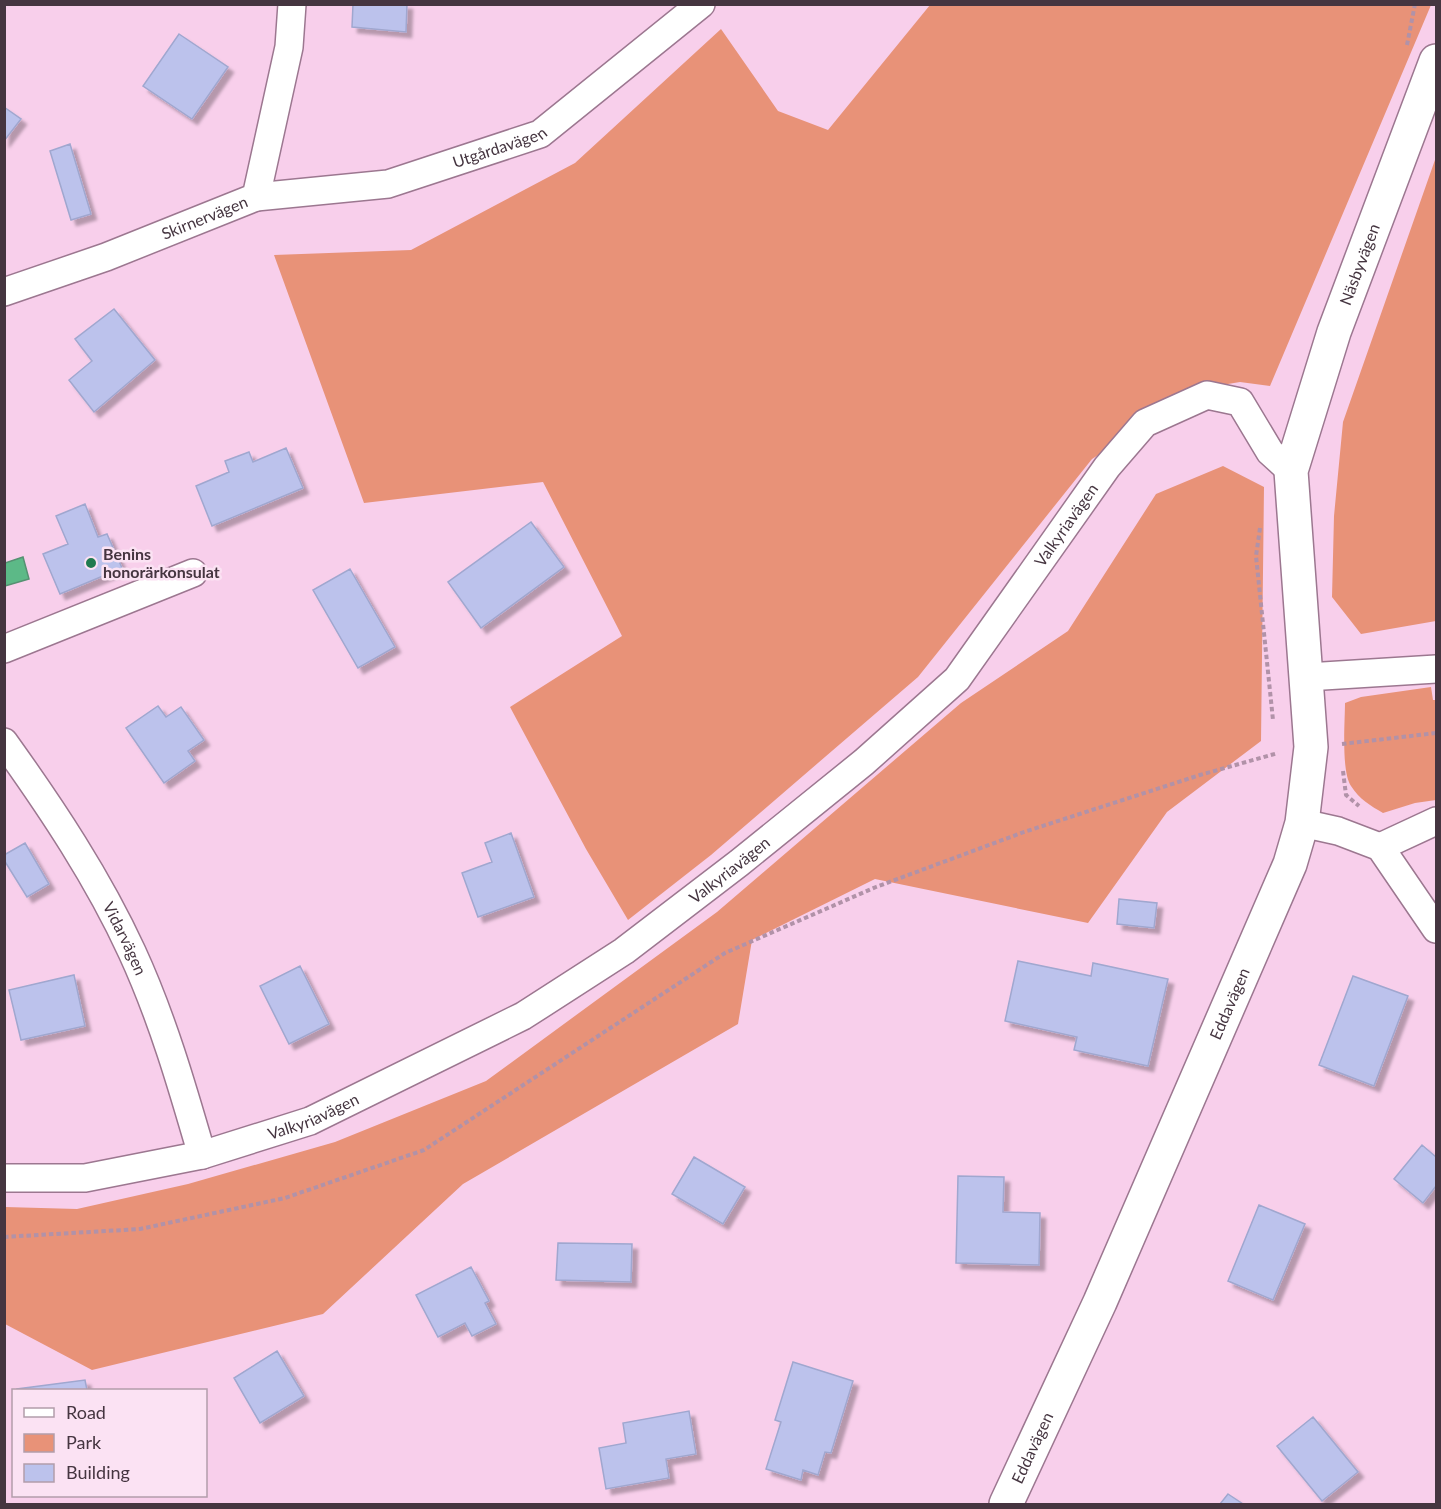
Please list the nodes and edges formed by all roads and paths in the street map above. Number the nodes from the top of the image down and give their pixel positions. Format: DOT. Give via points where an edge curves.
graph roads {
  1 [pos="292,4"];
  2 [pos="701,4"];
  3 [pos="1437,62"];
  4 [pos="256,197"];
  5 [pos="4,292"];
  6 [pos="1291,471"];
  7 [pos="194,573"];
  8 [pos="4,649"];
  9 [pos="1437,669"];
  10 [pos="1307,676"];
  11 [pos="1437,733"];
  12 [pos="4,742"];
  13 [pos="1277,753"];
  14 [pos="1341,754"];
  15 [pos="1342,764"];
  16 [pos="1361,807"];
  17 [pos="1437,821"];
  18 [pos="1302,823"];
  19 [pos="1380,847"];
  20 [pos="1437,929"];
  21 [pos="202,1155"];
  22 [pos="4,1178"];
  23 [pos="4,1237"];
  24 [pos="1006,1504"];
  1 -- 4 [label="street, Skirnervägen" via="289,47"];
  2 -- 4 [label="street, Utgårdavägen" via="540,134 388,184"];
  3 -- 6 [label="street, Näsbyvägen" via="1334,332"];
  4 -- 5 [label="street, Skirnervägen" via="106,257"];
  6 -- 10 [label="street, Eddavägen"];
  6 -- 21 [label="street, Valkyriavägen" via="1270,452 1240,402 1207,395 1145,423 1107,467 957,679 864,762 740,863 624,951 523,1016 310,1121"];
  7 -- 8 [label="street"];
  9 -- 10 [label="street"];
  10 -- 18 [label="street, Eddavägen" via="1311,747"];
  11 -- 14 [label="path" via="1340,744"];
  12 -- 21 [label="street, Vidarvägen" via="92,874 132,952 175,1062"];
  13 -- 23 [label="path" via="1024,832 876,887 725,953 424,1150 285,1198 140,1229"];
  15 -- 16 [label="path" via="1346,795"];
  17 -- 19 [label="street"];
  18 -- 19 [label="street"];
  18 -- 24 [label="street, Eddavägen" via="1290,864 1100,1302"];
  19 -- 20 [label="street"];
  21 -- 22 [label="street, Valkyriavägen" via="85,1178"];
}
